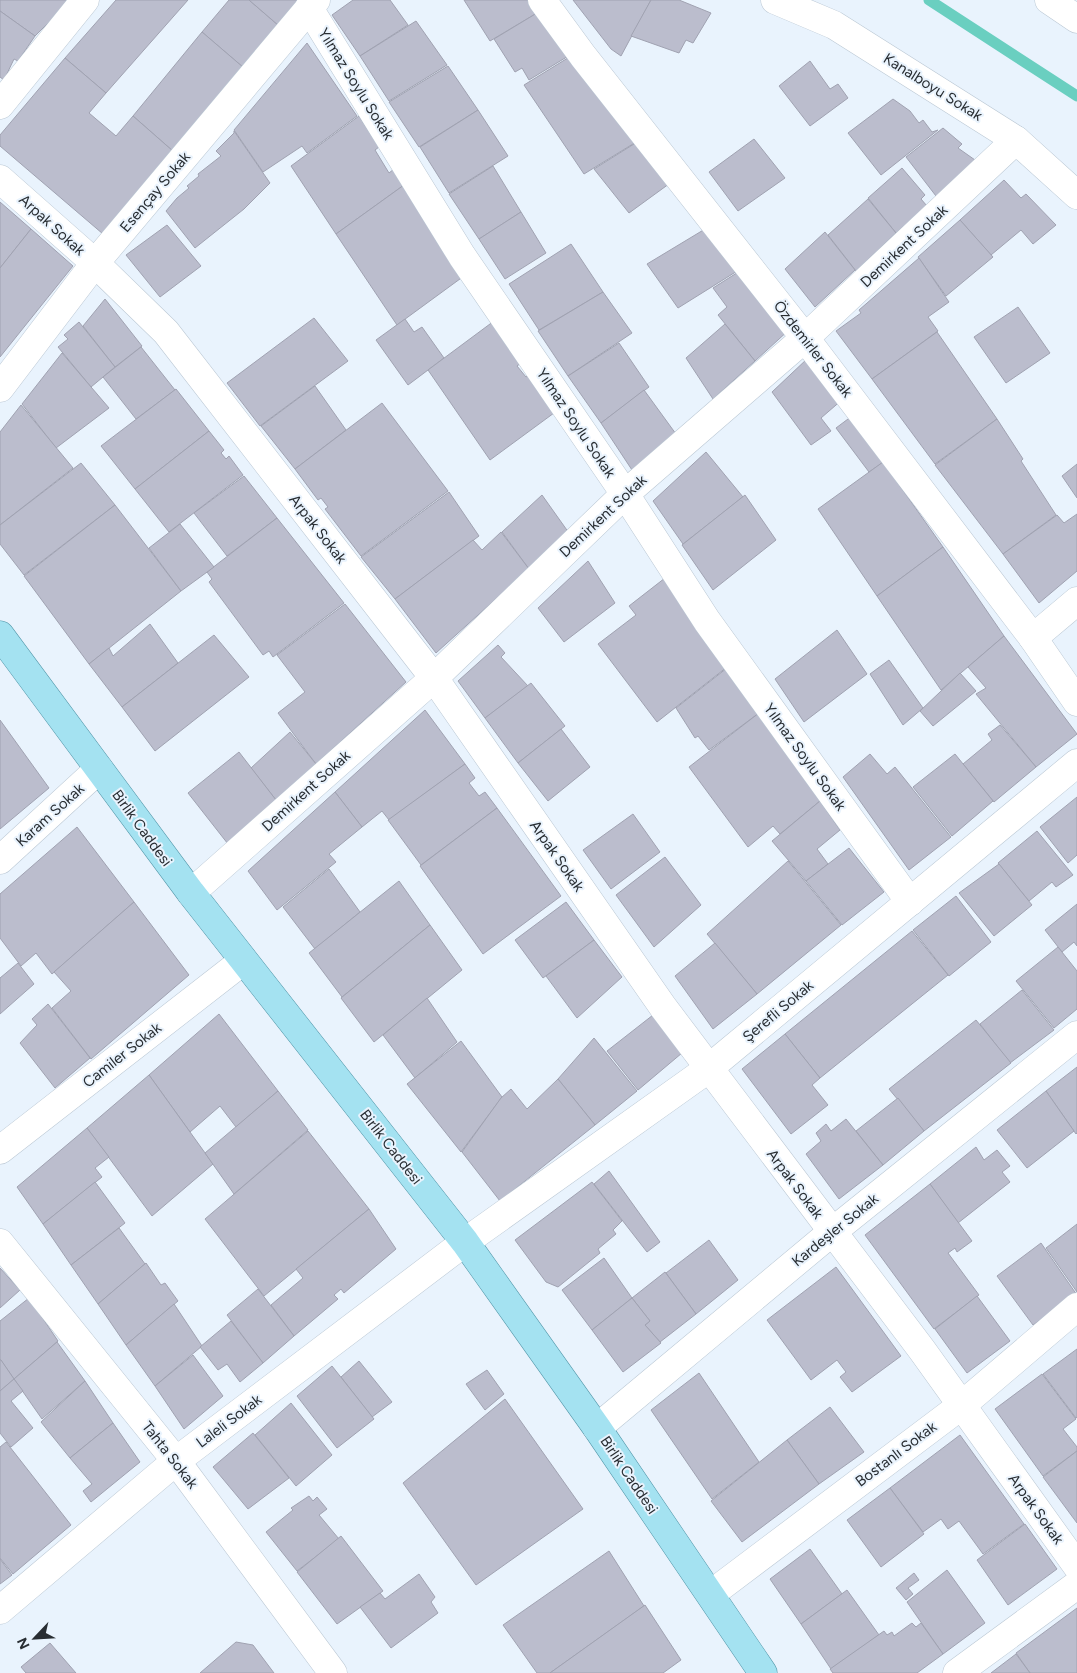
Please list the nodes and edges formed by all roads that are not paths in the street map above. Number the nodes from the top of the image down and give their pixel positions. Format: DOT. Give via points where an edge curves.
graph roads {
  1 [pos="84,0"];
  2 [pos="542,0"];
  3 [pos="775,0"];
  4 [pos="1049,0"];
  5 [pos="312,4"];
  6 [pos="1077,19"];
  7 [pos="0,104"];
  8 [pos="1016,140"];
  9 [pos="0,179"];
  10 [pos="1077,195"];
  11 [pos="95,263"];
  12 [pos="806,338"];
  13 [pos="0,388"];
  14 [pos="624,494"];
  15 [pos="1077,601"];
  16 [pos="0,635"];
  17 [pos="1033,638"];
  18 [pos="434,678"];
  19 [pos="1077,702"];
  20 [pos="1077,763"];
  21 [pos="99,769"];
  22 [pos="0,860"];
  23 [pos="191,893"];
  24 [pos="910,902"];
  25 [pos="244,961"];
  26 [pos="1077,1035"];
  27 [pos="708,1069"];
  28 [pos="0,1150"];
  29 [pos="832,1232"];
  30 [pos="465,1242"];
  31 [pos="0,1243"];
  32 [pos="1077,1307"];
  33 [pos="962,1405"];
  34 [pos="597,1428"];
  35 [pos="176,1461"];
  36 [pos="1077,1566"];
  37 [pos="1077,1584"];
  38 [pos="711,1594"];
  39 [pos="0,1610"];
  40 [pos="333,1673"];
  41 [pos="763,1673"];
  42 [pos="957,1673"];
  1 -- 7 [label="street"];
  2 -- 12 [label="street, Özdemirler Sokak"];
  3 -- 8 [label="street, Kanalboyu Sokak" via="834,25"];
  4 -- 6 [label="street"];
  5 -- 11 [label="street, Esençay Sokak"];
  5 -- 14 [label="street, Yılmaz Soylu Sokak" via="462,256"];
  8 -- 10 [label="street, Kanalboyu Sokak"];
  8 -- 12 [label="street, Demirkent Sokak"];
  9 -- 11 [label="street, Arpak Sokak"];
  11 -- 13 [label="street, Esençay Sokak"];
  11 -- 18 [label="street, Arpak Sokak" via="166,332"];
  12 -- 14 [label="street, Demirkent Sokak"];
  12 -- 17 [label="street, Özdemirler Sokak"];
  14 -- 18 [label="street, Demirkent Sokak"];
  14 -- 24 [label="street, Yılmaz Soylu Sokak" via="707,621"];
  15 -- 17 [label="street"];
  16 -- 21 [label="main road, Birlik Caddesi"];
  17 -- 19 [label="street, Özdemirler Sokak"];
  18 -- 23 [label="street, Demirkent Sokak"];
  18 -- 27 [label="street, Arpak Sokak"];
  20 -- 24 [label="street, Şerefli Sokak"];
  21 -- 22 [label="street, Karam Sokak"];
  21 -- 23 [label="main road, Birlik Caddesi"];
  23 -- 25 [label="main road, Birlik Caddesi"];
  24 -- 27 [label="street, Şerefli Sokak"];
  25 -- 28 [label="street, Camiler Sokak"];
  25 -- 30 [label="main road, Birlik Caddesi"];
  26 -- 29 [label="street, Kardeşler Sokak"];
  27 -- 29 [label="street, Arpak Sokak"];
  27 -- 30 [label="street, Şerefli Sokak"];
  29 -- 33 [label="street, Arpak Sokak"];
  29 -- 34 [label="street, Kardeşler Sokak"];
  30 -- 34 [label="main road, Birlik Caddesi"];
  30 -- 35 [label="street, Laleli Sokak"];
  31 -- 35 [label="street, Tahta Sokak"];
  32 -- 33 [label="street, Bostanlı Sokak"];
  33 -- 36 [label="street, Arpak Sokak"];
  33 -- 38 [label="street, Bostanlı Sokak"];
  34 -- 38 [label="main road, Birlik Caddesi"];
  35 -- 39 [label="street, Laleli Sokak"];
  35 -- 40 [label="street, Tahta Sokak"];
  37 -- 42 [label="street"];
  38 -- 41 [label="main road, Birlik Caddesi"];
}
